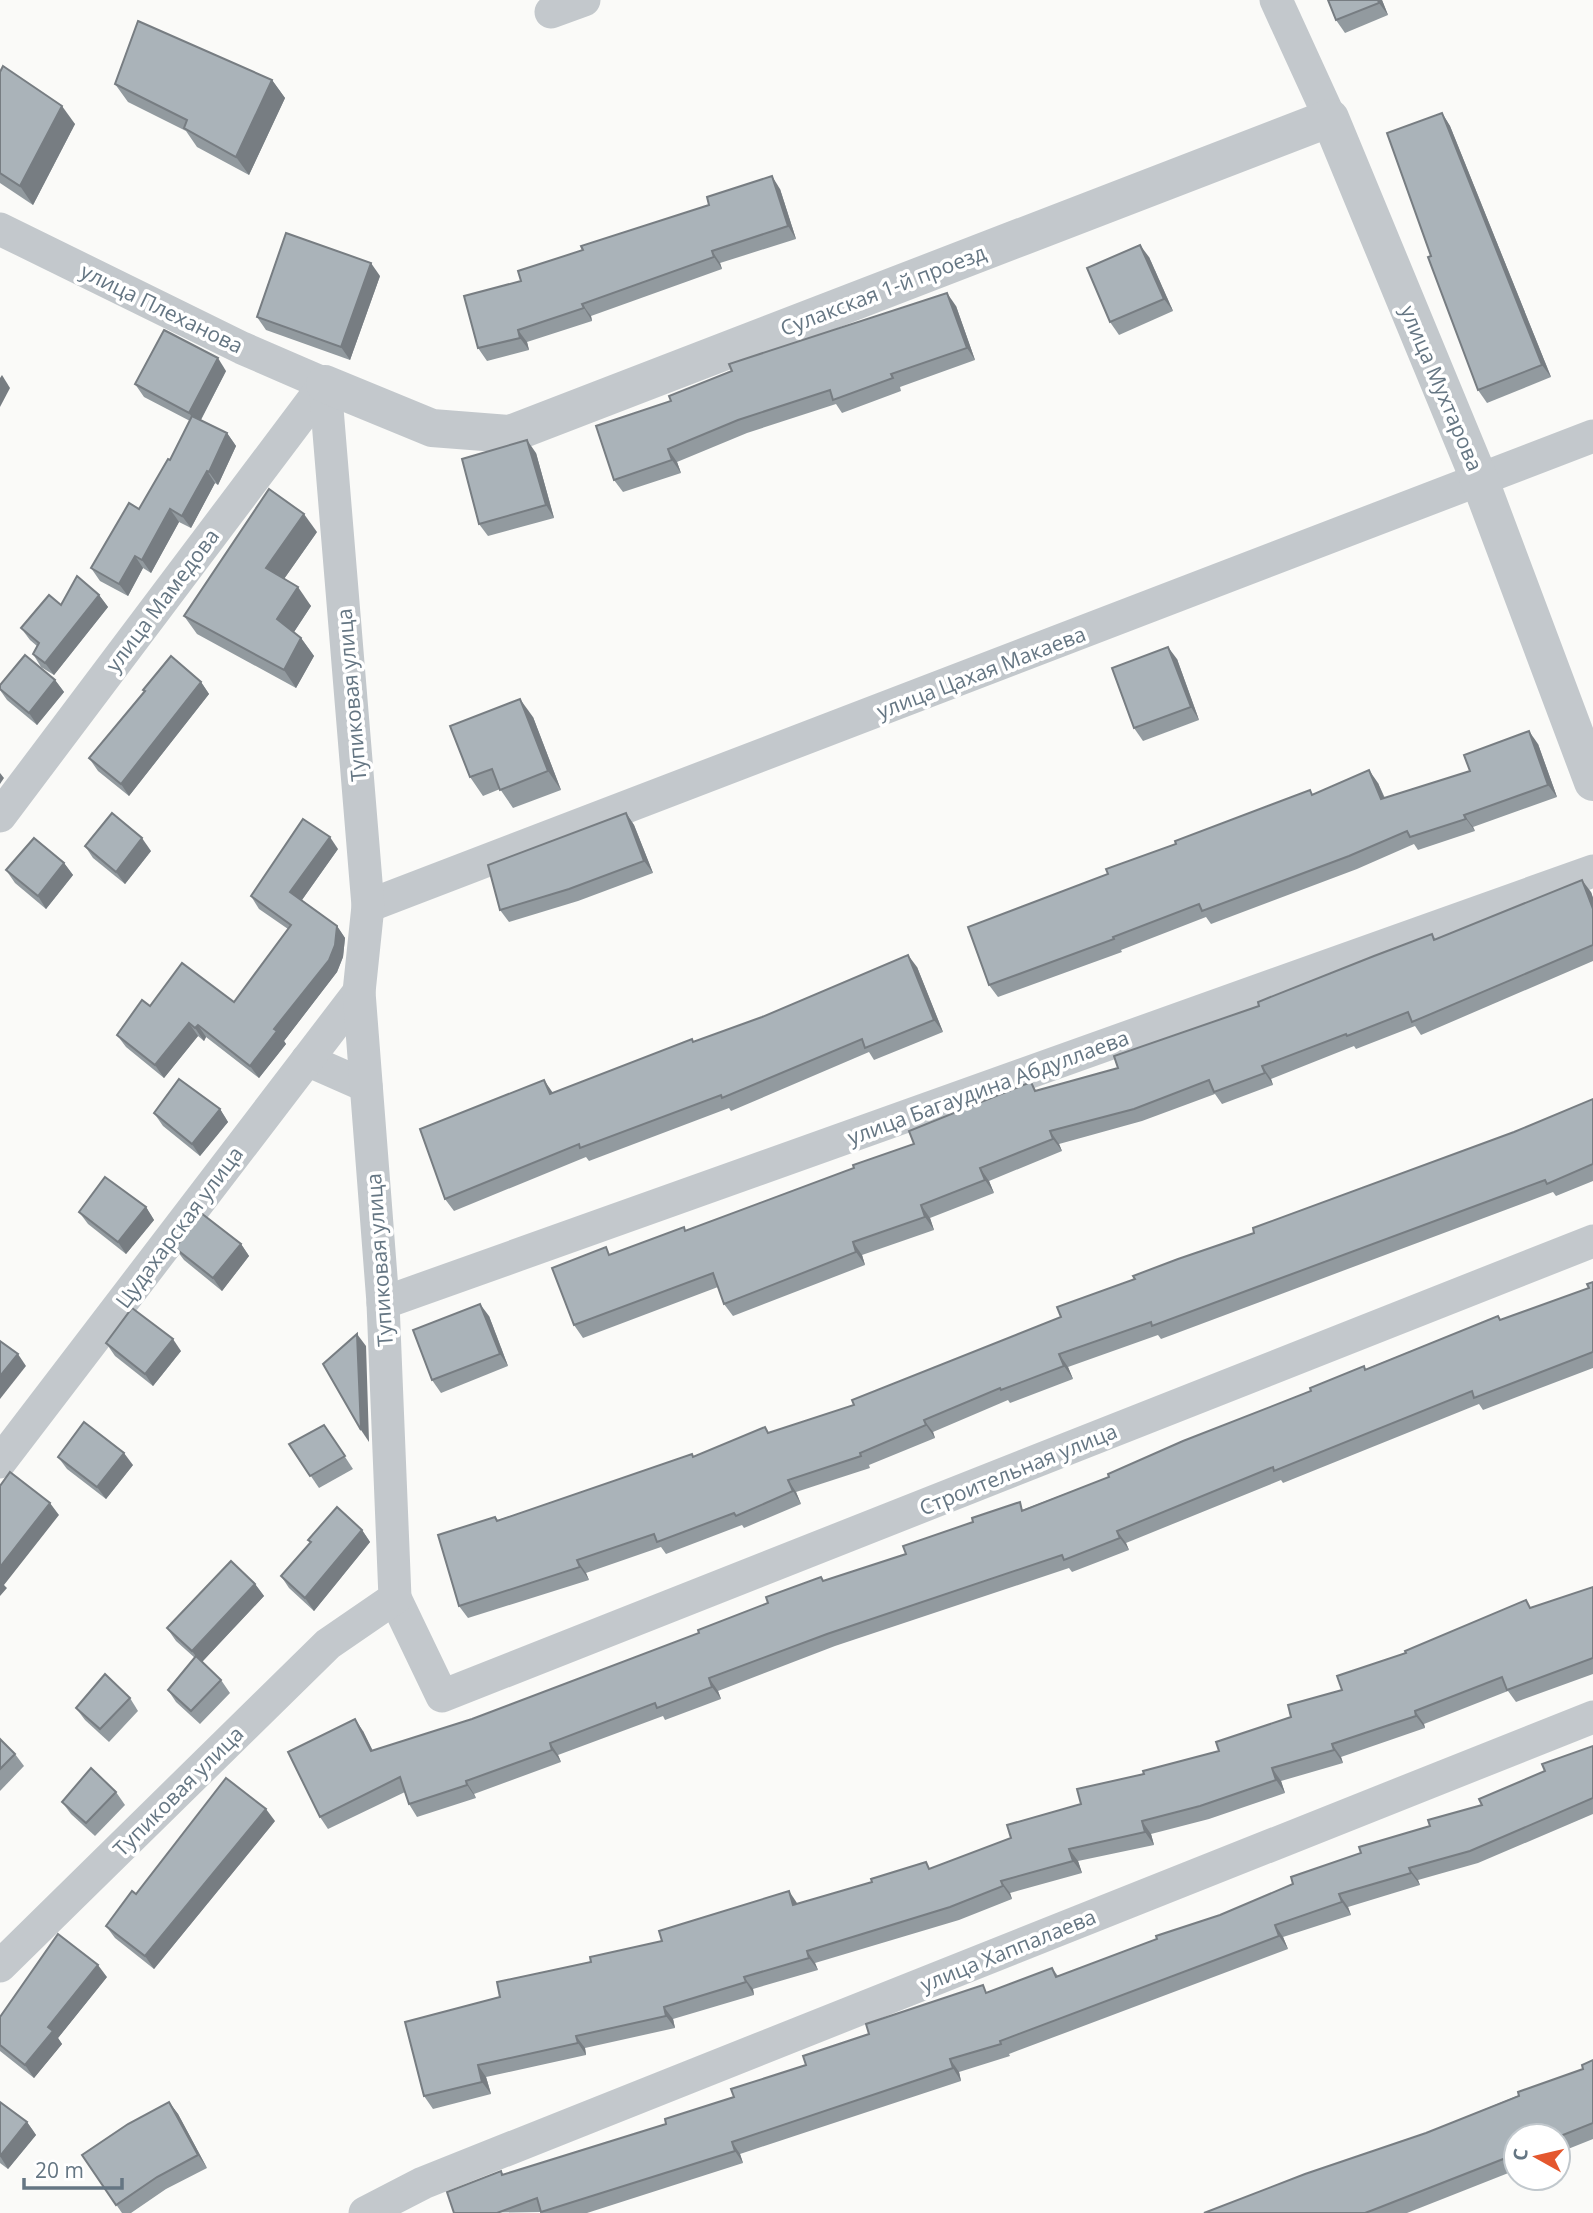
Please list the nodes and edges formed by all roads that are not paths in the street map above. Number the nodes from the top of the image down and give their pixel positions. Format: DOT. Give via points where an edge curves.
graph roads {
  1 [pos="584,0"];
  2 [pos="1276,0"];
  3 [pos="551,12"];
  4 [pos="1330,118"];
  5 [pos="0,229"];
  6 [pos="325,384"];
  7 [pos="1593,436"];
  8 [pos="1480,481"];
  9 [pos="1593,782"];
  10 [pos="0,816"];
  11 [pos="1593,871"];
  12 [pos="368,906"];
  13 [pos="359,992"];
  14 [pos="307,1060"];
  15 [pos="366,1086"];
  16 [pos="1593,1241"];
  17 [pos="383,1303"];
  18 [pos="0,1462"];
  19 [pos="395,1598"];
  20 [pos="1593,1717"];
  21 [pos="0,1966"];
  22 [pos="365,2213"];
  1 -- 3 [label="street"];
  2 -- 4 [label="street, улица Мухтарова"];
  4 -- 6 [label="street, Сулакская 1-й проезд" via="510,434 432,428"];
  4 -- 8 [label="street, улица Мухтарова"];
  5 -- 6 [label="street, улица Плеханова"];
  6 -- 10 [label="street, улица Мамедова"];
  6 -- 12 [label="street, Тупиковая улица"];
  7 -- 8 [label="street, улица Цахая Макаева"];
  8 -- 9 [label="street, улица Мухтарова"];
  8 -- 12 [label="street, улица Цахая Макаева"];
  11 -- 17 [label="street, улица Багаудина Абдуллаева"];
  12 -- 13 [label="street, Тупиковая улица"];
  13 -- 14 [label="street, Цудахарская улица"];
  13 -- 15 [label="street, Тупиковая улица"];
  14 -- 15 [label="street"];
  14 -- 18 [label="street, Цудахарская улица"];
  15 -- 17 [label="street, Тупиковая улица"];
  16 -- 19 [label="street, Строительная улица" via="442,1696"];
  17 -- 19 [label="street, Тупиковая улица"];
  19 -- 21 [label="street, Тупиковая улица" via="327,1644"];
  20 -- 22 [label="street, улица Хаппалаева" via="423,2183"];
}
